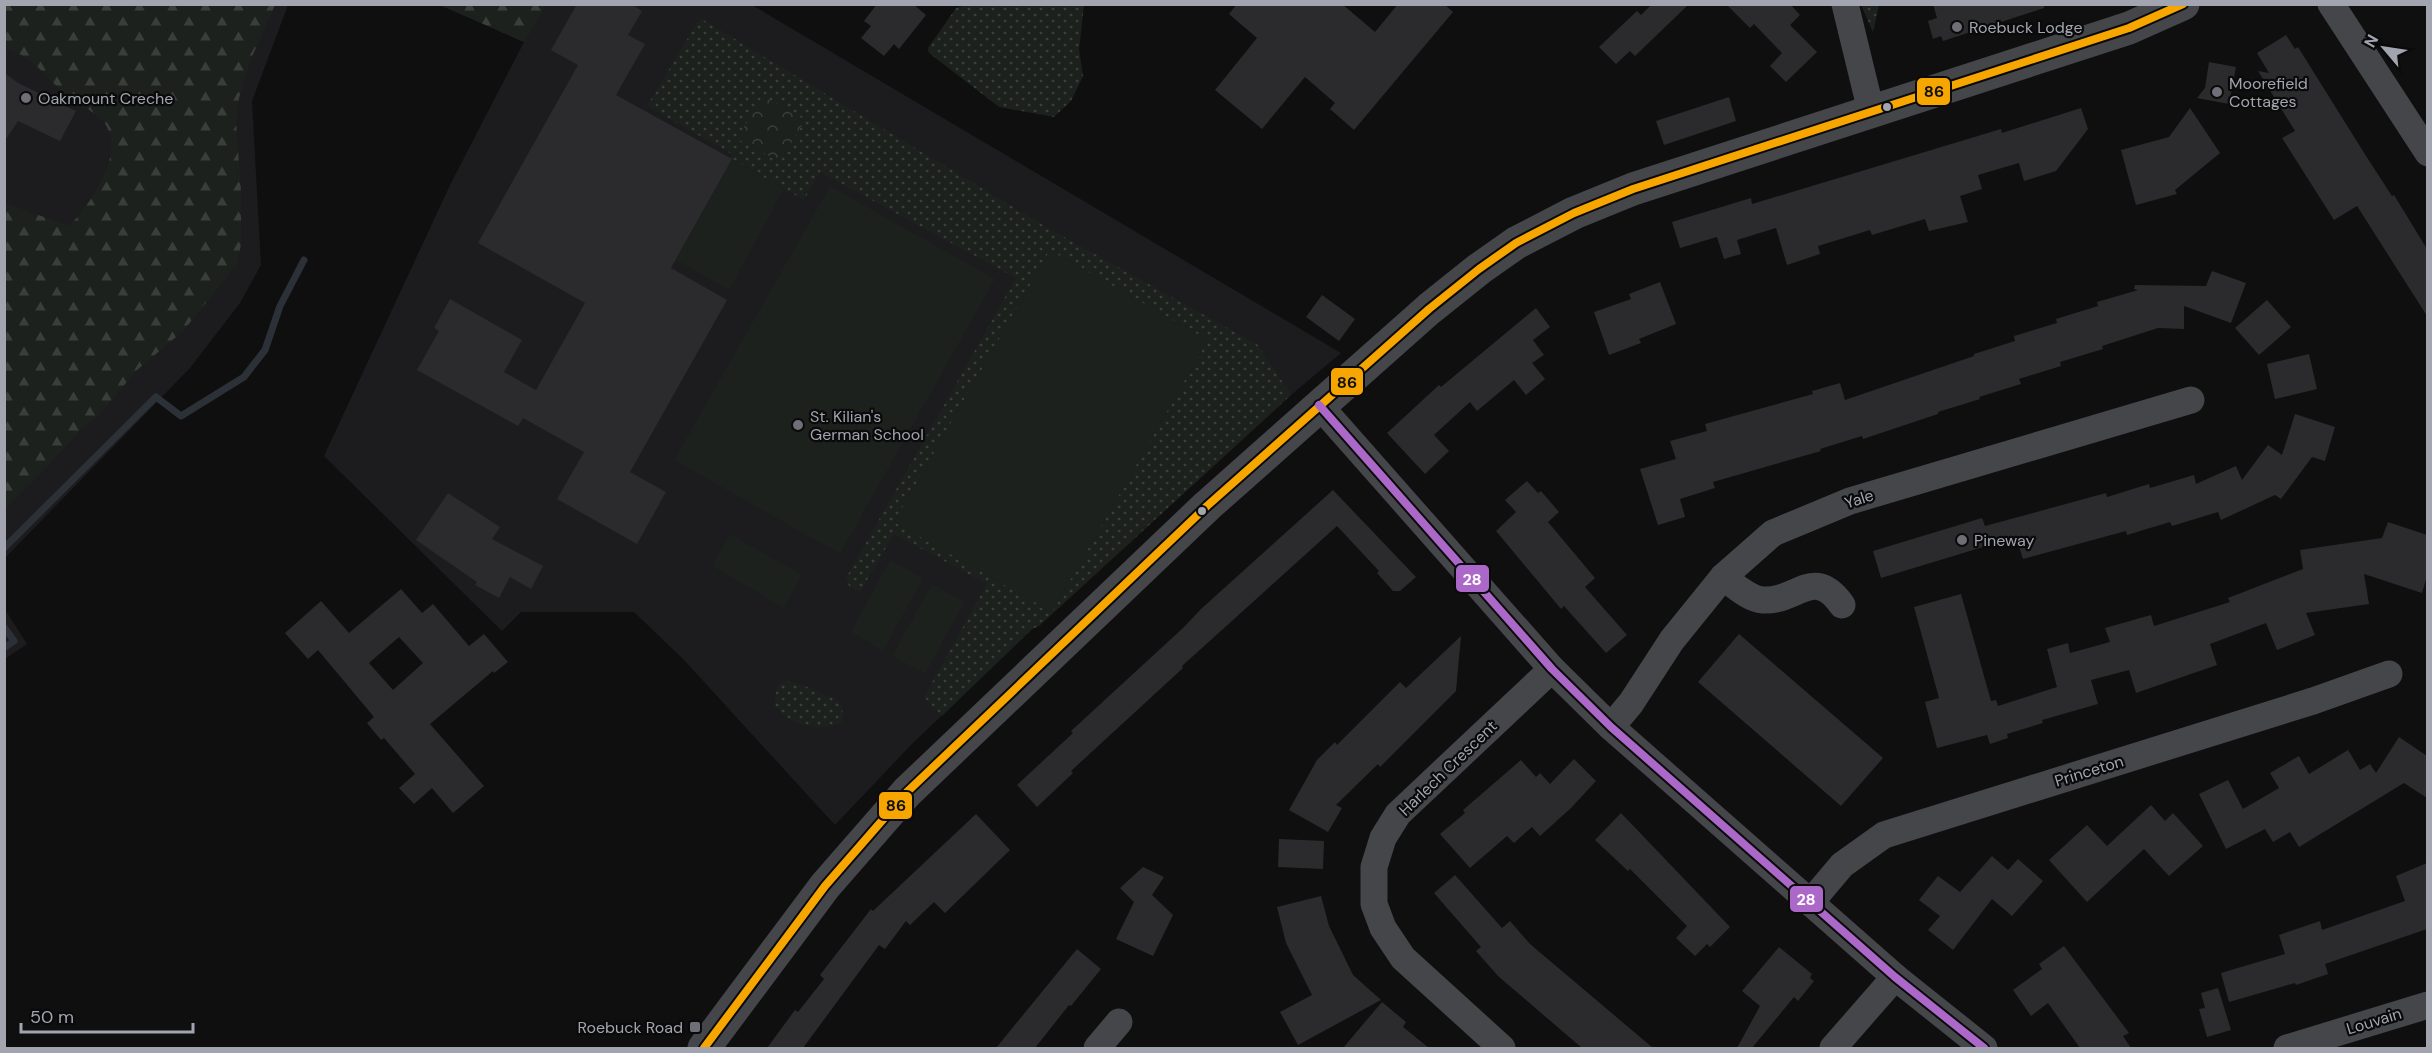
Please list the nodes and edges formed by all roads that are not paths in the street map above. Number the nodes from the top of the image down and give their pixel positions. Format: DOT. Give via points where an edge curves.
graph roads {
  1 [pos="1845,4"];
  2 [pos="2183,4"];
  3 [pos="2331,4"];
  4 [pos="1871,111"];
  5 [pos="2427,153"];
  6 [pos="2191,400"];
  7 [pos="1319,405"];
  8 [pos="1723,577"];
  9 [pos="1842,605"];
  10 [pos="1552,669"];
  11 [pos="2390,674"];
  12 [pos="1611,727"];
  13 [pos="1810,903"];
  14 [pos="1895,977"];
  15 [pos="2427,1005"];
  16 [pos="1119,1022"];
  17 [pos="704,1048"];
  18 [pos="1097,1048"];
  19 [pos="1502,1048"];
  20 [pos="1833,1048"];
  21 [pos="1984,1048"];
  22 [pos="2287,1048"];
  1 -- 4 [label="street"];
  2 -- 4 [label="street" via="2129,28"];
  3 -- 5 [label="street"];
  4 -- 7 [label="street" via="1633,189 1516,243 1429,309"];
  6 -- 8 [label="street, Yale" via="1850,501 1773,533"];
  7 -- 10 [label="street"];
  7 -- 17 [label="street" via="1207,506 907,792 825,886"];
  8 -- 9 [label="street" via="1746,594 1763,600 1814,586 1832,591"];
  8 -- 12 [label="street, Yale" via="1672,640 1631,704"];
  10 -- 12 [label="street"];
  10 -- 19 [label="street, Harlech Crescent" via="1398,814 1383,838 1374,867 1374,904 1383,928 1403,958"];
  11 -- 13 [label="street, Princeton" via="1884,835 1842,865"];
  12 -- 13 [label="street"];
  13 -- 14 [label="street"];
  14 -- 20 [label="street"];
  14 -- 21 [label="street"];
  15 -- 22 [label="street, Louvain"];
  16 -- 18 [label="street"];
}
